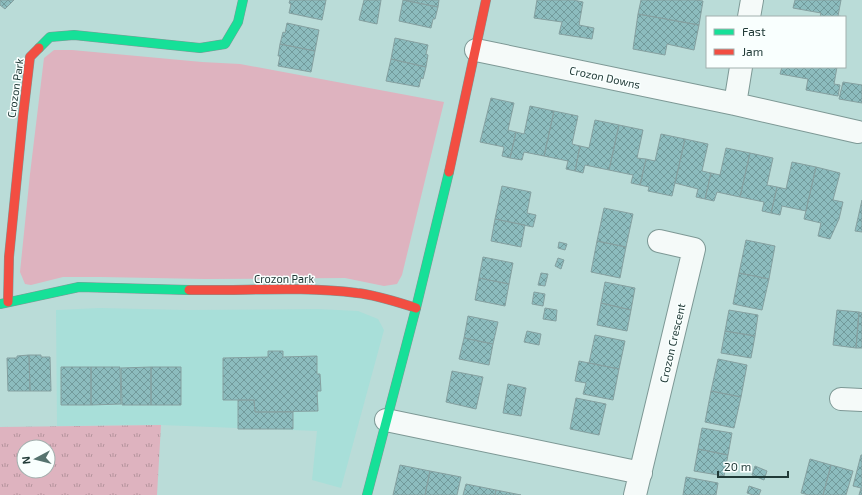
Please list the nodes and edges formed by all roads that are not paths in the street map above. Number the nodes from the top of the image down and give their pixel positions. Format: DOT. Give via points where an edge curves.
graph roads {
  1 [pos="243,0"];
  2 [pos="486,0"];
  3 [pos="752,0"];
  4 [pos="749,16"];
  5 [pos="476,50"];
  6 [pos="741,68"];
  7 [pos="735,104"];
  8 [pos="858,132"];
  9 [pos="659,241"];
  10 [pos="4,303"];
  11 [pos="416,308"];
  12 [pos="841,399"];
  13 [pos="862,400"];
  14 [pos="386,420"];
  15 [pos="640,474"];
  16 [pos="367,495"];
  17 [pos="635,495"];
  1 -- 10 [label="street, Crozon Park" via="238,22 225,44 200,48 74,36 50,37 30,57"];
  2 -- 5 [label="street"];
  3 -- 4 [label="street"];
  5 -- 7 [label="street, Crozon Downs"];
  5 -- 11 [label="street"];
  6 -- 7 [label="street"];
  7 -- 8 [label="street, Crozon Downs"];
  9 -- 15 [label="street, Crozon Crescent" via="694,249"];
  10 -- 11 [label="street, Crozon Park" via="79,287 317,290 358,293"];
  11 -- 14 [label="street"];
  12 -- 13 [label="street"];
  14 -- 15 [label="street"];
  14 -- 16 [label="street"];
  15 -- 17 [label="street, Crozon Crescent"];
}
